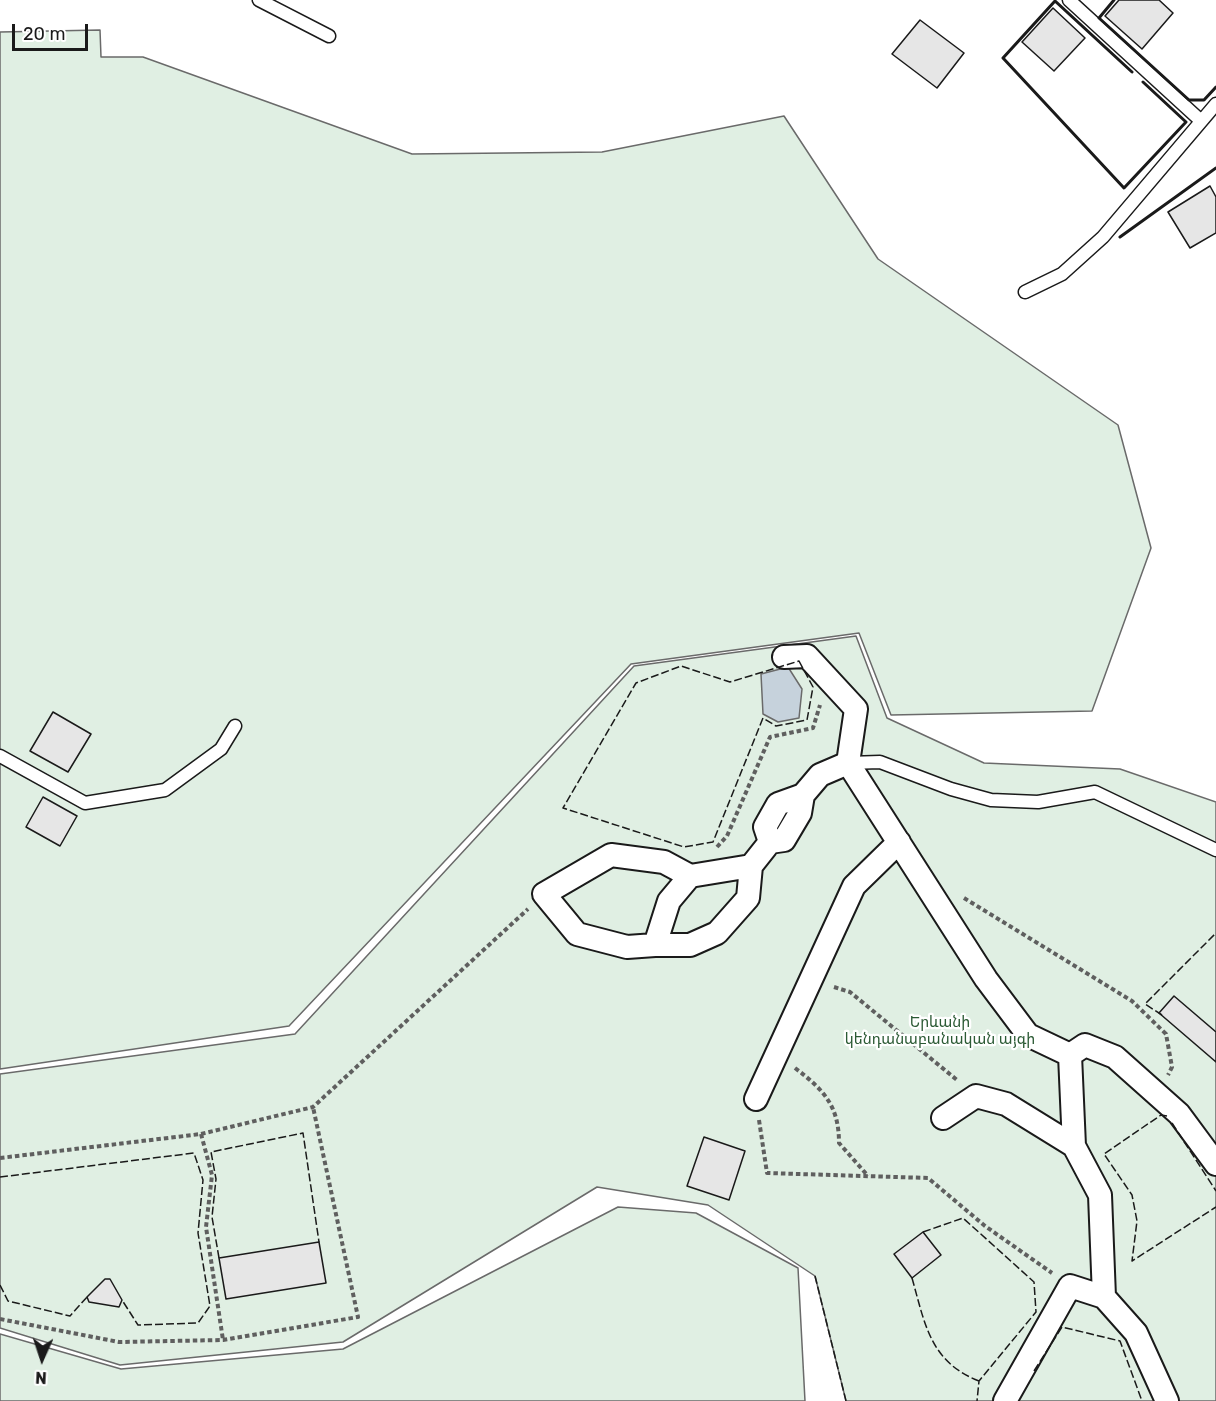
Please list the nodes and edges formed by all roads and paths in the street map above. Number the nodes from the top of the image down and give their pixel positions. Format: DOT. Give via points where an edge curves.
graph roads {
  1 [pos="259,0"];
  2 [pos="1070,0"];
  3 [pos="329,36"];
  4 [pos="1216,104"];
  5 [pos="1200,120"];
  6 [pos="1025,292"];
  7 [pos="784,657"];
  8 [pos="816,719"];
  9 [pos="235,726"];
  10 [pos="0,756"];
  11 [pos="848,763"];
  12 [pos="899,842"];
  13 [pos="1216,850"];
  14 [pos="751,866"];
  15 [pos="690,876"];
  16 [pos="544,894"];
  17 [pos="959,894"];
  18 [pos="655,945"];
  19 [pos="830,985"];
  20 [pos="776,1054"];
  21 [pos="1070,1054"];
  22 [pos="962,1084"];
  23 [pos="1158,1097"];
  24 [pos="756,1099"];
  25 [pos="313,1107"];
  26 [pos="943,1118"];
  27 [pos="201,1134"];
  28 [pos="1074,1146"];
  29 [pos="0,1158"];
  30 [pos="1216,1164"];
  31 [pos="869,1177"];
  32 [pos="1070,1286"];
  33 [pos="1104,1297"];
  34 [pos="0,1319"];
  35 [pos="223,1340"];
  36 [pos="1005,1401"];
  37 [pos="1167,1401"];
  1 -- 3 [label="lane"];
  2 -- 5 [label="lane"];
  4 -- 5 [label="lane"];
  5 -- 6 [label="lane" via="1103,237 1062,274"];
  7 -- 11 [label="street" via="807,656 856,709"];
  8 -- 15 [label="path" via="813,728 770,737 727,836"];
  9 -- 10 [label="lane" via="221,749 165,790 85,803"];
  11 -- 12 [label="street"];
  11 -- 13 [label="lane" via="880,762 991,800 1038,802 1095,792"];
  11 -- 14 [label="street" via="820,775 803,795 778,804 765,827 770,842"];
  12 -- 20 [label="street" via="854,886"];
  12 -- 21 [label="street" via="986,979 1028,1035"];
  14 -- 15 [label="street"];
  14 -- 18 [label="street" via="747,898 717,933 690,945"];
  15 -- 16 [label="street" via="664,861 610,855"];
  15 -- 18 [label="street" via="669,901"];
  16 -- 18 [label="street" via="577,934 627,947"];
  16 -- 25 [label="path"];
  17 -- 23 [label="path" via="1132,1001 1166,1034 1172,1067"];
  19 -- 22 [label="path" via="849,992"];
  20 -- 24 [label="street"];
  20 -- 31 [label="path" via="821,1088 839,1121 839,1143"];
  21 -- 23 [label="street" via="1085,1045 1115,1057"];
  21 -- 28 [label="street"];
  23 -- 30 [label="street" via="1179,1114"];
  24 -- 31 [label="path" via="767,1173"];
  25 -- 27 [label="path"];
  25 -- 35 [label="path" via="358,1317"];
  26 -- 28 [label="street" via="976,1096 1006,1104"];
  27 -- 29 [label="path"];
  27 -- 35 [label="path" via="212,1175 206,1227"];
  28 -- 33 [label="street" via="1100,1195"];
  31 -- 32 [label="path" via="928,1179 985,1226"];
  32 -- 33 [label="street"];
  32 -- 36 [label="street"];
  33 -- 37 [label="street" via="1136,1333"];
  34 -- 35 [label="path" via="119,1342"];
}
